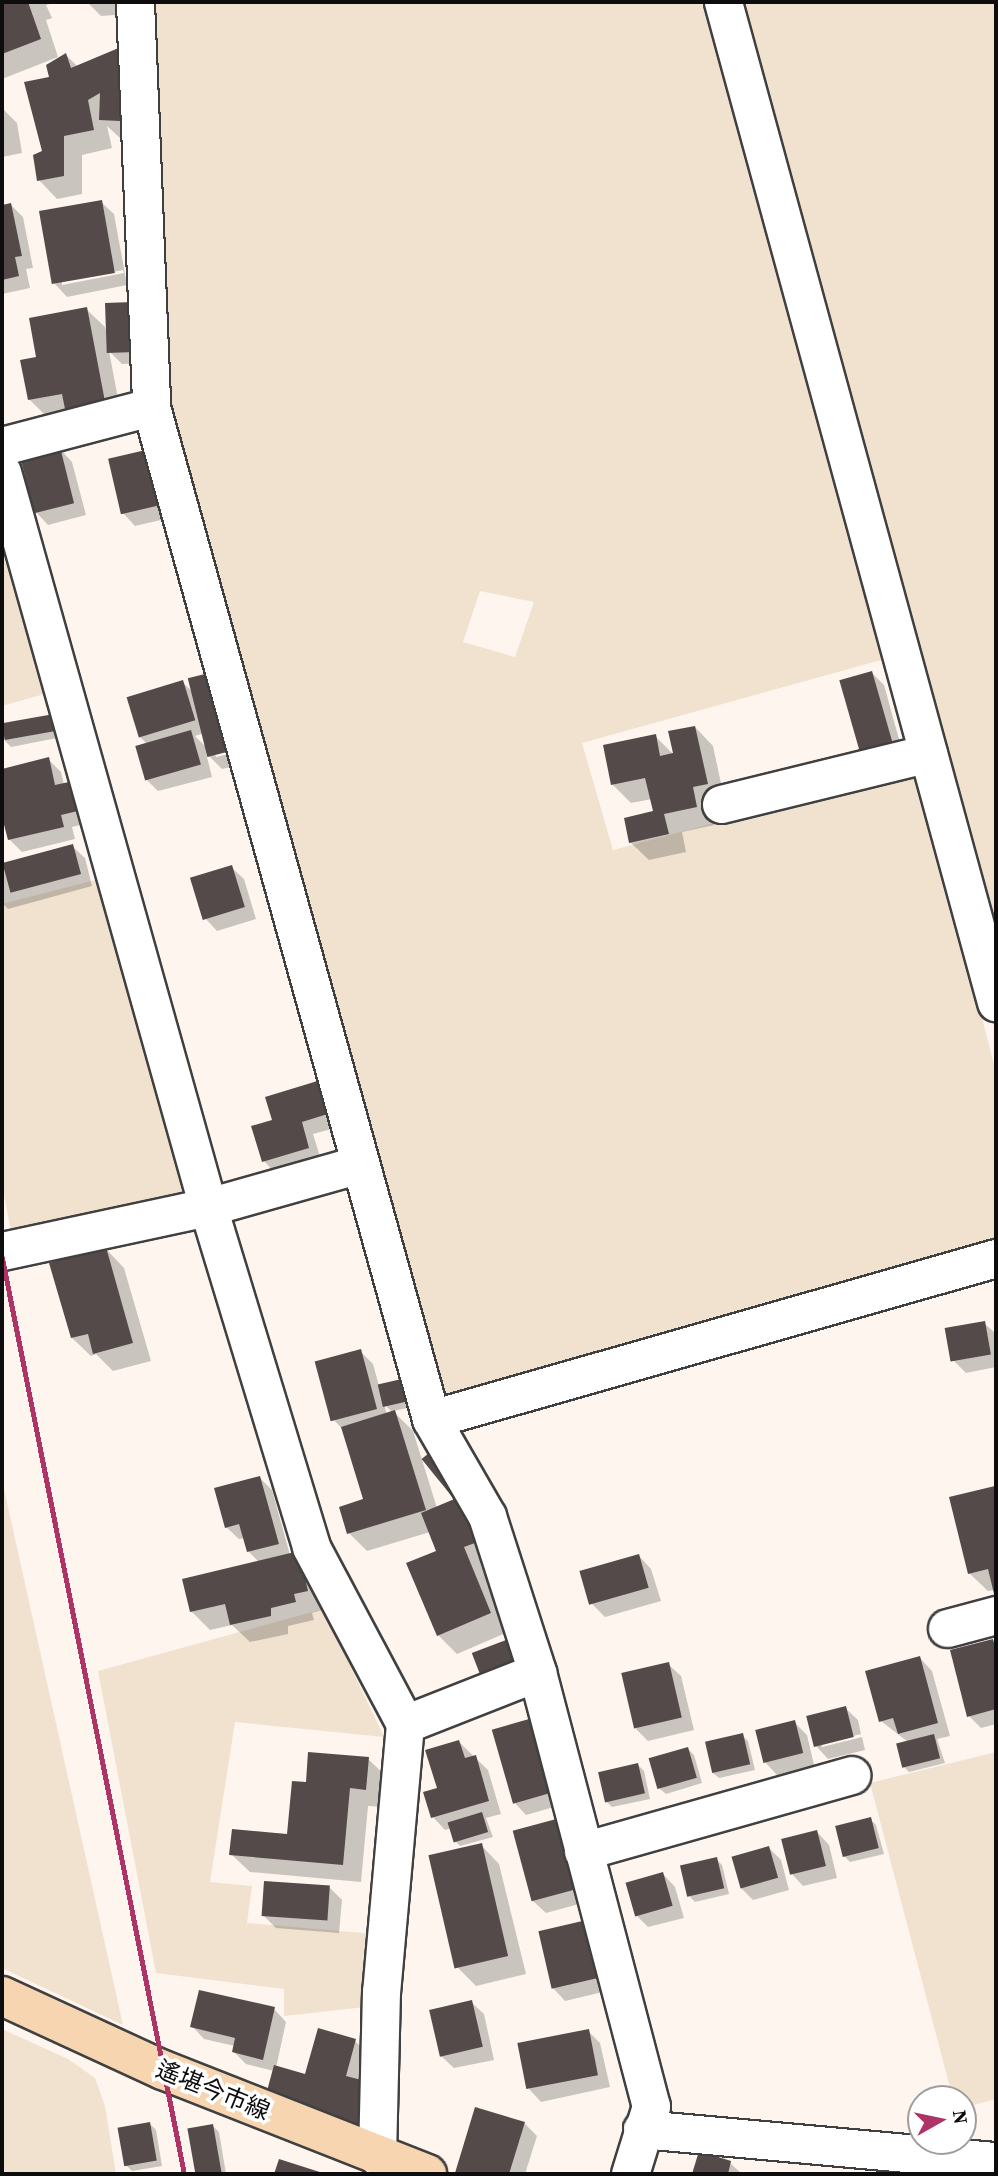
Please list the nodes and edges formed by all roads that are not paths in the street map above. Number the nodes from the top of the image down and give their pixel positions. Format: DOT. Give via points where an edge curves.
graph roads {
  1 [pos="135,2"];
  2 [pos="723,2"];
  3 [pos="151,407"];
  4 [pos="2,446"];
  5 [pos="2,472"];
  6 [pos="928,753"];
  7 [pos="721,804"];
  8 [pos="996,1002"];
  9 [pos="360,1164"];
  10 [pos="208,1207"];
  11 [pos="2,1251"];
  12 [pos="996,1258"];
  13 [pos="431,1419"];
  14 [pos="996,1615"];
  15 [pos="947,1628"];
  16 [pos="537,1672"];
  17 [pos="405,1724"];
  18 [pos="851,1775"];
  19 [pos="583,1851"];
  20 [pos="2,1996"];
  21 [pos="642,2129"];
  22 [pos="377,2156"];
  23 [pos="996,2161"];
  24 [pos="427,2174"];
  25 [pos="630,2174"];
  1 -- 3 [label="street"];
  2 -- 6 [label="street"];
  3 -- 4 [label="street"];
  3 -- 9 [label="street"];
  5 -- 10 [label="street"];
  6 -- 7 [label="street"];
  6 -- 8 [label="street"];
  9 -- 10 [label="street"];
  9 -- 13 [label="street"];
  10 -- 11 [label="street"];
  10 -- 17 [label="street" via="311,1548"];
  12 -- 13 [label="street"];
  13 -- 16 [label="street" via="487,1516"];
  14 -- 15 [label="street"];
  16 -- 17 [label="street"];
  16 -- 19 [label="street"];
  17 -- 22 [label="street" via="381,1991"];
  18 -- 19 [label="street"];
  19 -- 21 [label="street" via="651,2106"];
  20 -- 22 [label="main road, 遙堪今市線" via="163,2070"];
  21 -- 23 [label="street"];
  21 -- 25 [label="street"];
  22 -- 24 [label="main road, 遙堪今市線"];
}
